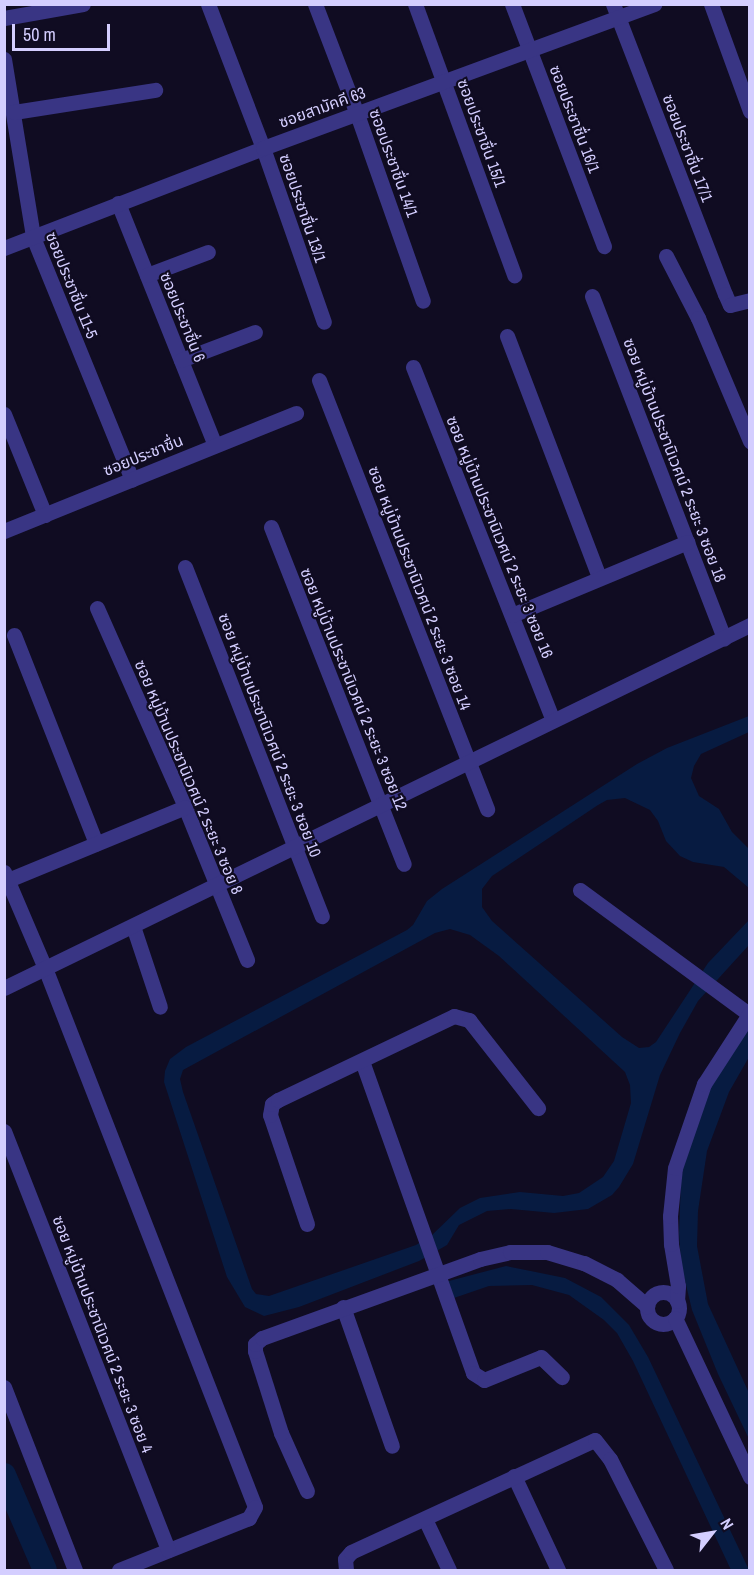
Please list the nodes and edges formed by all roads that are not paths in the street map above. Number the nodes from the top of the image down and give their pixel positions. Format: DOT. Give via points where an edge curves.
graph roads {
  1 [pos="83,4"];
  2 [pos="208,4"];
  3 [pos="315,4"];
  4 [pos="415,4"];
  5 [pos="512,4"];
  6 [pos="654,4"];
  7 [pos="711,4"];
  8 [pos="616,11"];
  9 [pos="4,18"];
  10 [pos="530,51"];
  11 [pos="4,59"];
  12 [pos="444,81"];
  13 [pos="155,90"];
  14 [pos="750,111"];
  15 [pos="14,112"];
  16 [pos="357,114"];
  17 [pos="263,148"];
  18 [pos="118,203"];
  19 [pos="33,237"];
  20 [pos="604,246"];
  21 [pos="4,248"];
  22 [pos="208,252"];
  23 [pos="666,256"];
  24 [pos="147,275"];
  25 [pos="514,275"];
  26 [pos="592,296"];
  27 [pos="750,300"];
  28 [pos="423,301"];
  29 [pos="324,322"];
  30 [pos="255,332"];
  31 [pos="507,336"];
  32 [pos="181,360"];
  33 [pos="413,367"];
  34 [pos="319,380"];
  35 [pos="296,413"];
  36 [pos="4,414"];
  37 [pos="750,441"];
  38 [pos="215,445"];
  39 [pos="132,480"];
  40 [pos="45,515"];
  41 [pos="271,527"];
  42 [pos="4,531"];
  43 [pos="687,542"];
  44 [pos="185,567"];
  45 [pos="599,577"];
  46 [pos="97,608"];
  47 [pos="512,615"];
  48 [pos="750,625"];
  49 [pos="14,635"];
  50 [pos="724,638"];
  51 [pos="553,720"];
  52 [pos="468,762"];
  53 [pos="381,805"];
  54 [pos="184,807"];
  55 [pos="486,809"];
  56 [pos="96,843"];
  57 [pos="295,847"];
  58 [pos="404,864"];
  59 [pos="6,876"];
  60 [pos="216,885"];
  61 [pos="580,890"];
  62 [pos="322,916"];
  63 [pos="133,926"];
  64 [pos="247,960"];
  65 [pos="45,968"];
  66 [pos="4,988"];
  67 [pos="160,1007"];
  68 [pos="749,1014"];
  69 [pos="362,1061"];
  70 [pos="538,1108"];
  71 [pos="4,1131"];
  72 [pos="307,1224"];
  73 [pos="438,1274"];
  74 [pos="677,1301"];
  75 [pos="647,1306"];
  76 [pos="343,1307"];
  77 [pos="675,1318"];
  78 [pos="562,1377"];
  79 [pos="4,1387"];
  80 [pos="392,1446"];
  81 [pos="514,1476"];
  82 [pos="750,1477"];
  83 [pos="307,1491"];
  84 [pos="426,1519"];
  85 [pos="168,1550"];
  86 [pos="75,1570"];
  87 [pos="119,1570"];
  88 [pos="346,1570"];
  89 [pos="448,1570"];
  90 [pos="558,1570"];
  91 [pos="666,1570"];
  1 -- 9 [label="street"];
  2 -- 17 [label="street, ซอยประชาชื่น 13/1"];
  3 -- 16 [label="street, ซอยประชาชื่น 14/1"];
  4 -- 12 [label="street, ซอยประชาชื่น 15/1"];
  5 -- 10 [label="street, ซอยประชาชื่น 16/1"];
  6 -- 8 [label="street, ซอยสามัคคี 63"];
  7 -- 14 [label="street"];
  8 -- 10 [label="street, ซอยสามัคคี 63"];
  8 -- 27 [label="street, ซอยประชาชื่น 17/1" via="730,305"];
  10 -- 12 [label="street, ซอยสามัคคี 63"];
  10 -- 20 [label="street, ซอยประชาชื่น 16/1"];
  11 -- 15 [label="street, ซอยประชาชื่น 11-5"];
  12 -- 16 [label="street, ซอยสามัคคี 63"];
  12 -- 25 [label="street, ซอยประชาชื่น 15/1"];
  13 -- 15 [label="street"];
  15 -- 19 [label="street, ซอยประชาชื่น 11-5"];
  16 -- 17 [label="street, ซอยสามัคคี 63"];
  16 -- 28 [label="street, ซอยประชาชื่น 14/1"];
  17 -- 18 [label="street, ซอยสามัคคี 63"];
  17 -- 29 [label="street, ซอยประชาชื่น 13/1"];
  18 -- 19 [label="street, ซอยสามัคคี 63"];
  18 -- 24 [label="street, ซอยประชาชื่น 6"];
  19 -- 21 [label="street, ซอยสามัคคี 63"];
  19 -- 39 [label="street, ซอยประชาชื่น 11-5"];
  22 -- 24 [label="street"];
  23 -- 37 [label="street" via="698,318"];
  24 -- 32 [label="street, ซอยประชาชื่น 6"];
  26 -- 43 [label="street, ซอย หมู่บ้านประชานิเวศน์ 2 ระยะ 3 ซอย 18"];
  30 -- 32 [label="street"];
  31 -- 45 [label="street"];
  32 -- 38 [label="street, ซอยประชาชื่น 6"];
  33 -- 47 [label="street, ซอย หมู่บ้านประชานิเวศน์ 2 ระยะ 3 ซอย 16"];
  34 -- 52 [label="street, ซอย หมู่บ้านประชานิเวศน์ 2 ระยะ 3 ซอย 14"];
  35 -- 38 [label="street, ซอยประชาชื่น"];
  36 -- 40 [label="street"];
  38 -- 39 [label="street, ซอยประชาชื่น"];
  39 -- 40 [label="street, ซอยประชาชื่น"];
  40 -- 42 [label="street, ซอยประชาชื่น"];
  41 -- 53 [label="street, ซอย หมู่บ้านประชานิเวศน์ 2 ระยะ 3 ซอย 12"];
  43 -- 45 [label="street"];
  43 -- 50 [label="street, ซอย หมู่บ้านประชานิเวศน์ 2 ระยะ 3 ซอย 18"];
  44 -- 57 [label="street, ซอย หมู่บ้านประชานิเวศน์ 2 ระยะ 3 ซอย 10"];
  45 -- 47 [label="street"];
  46 -- 54 [label="street, ซอย หมู่บ้านประชานิเวศน์ 2 ระยะ 3 ซอย 8"];
  47 -- 51 [label="street, ซอย หมู่บ้านประชานิเวศน์ 2 ระยะ 3 ซอย 16"];
  48 -- 50 [label="street"];
  49 -- 56 [label="street"];
  50 -- 51 [label="street"];
  51 -- 52 [label="street"];
  52 -- 53 [label="street"];
  52 -- 55 [label="street, ซอย หมู่บ้านประชานิเวศน์ 2 ระยะ 3 ซอย 14"];
  53 -- 57 [label="street"];
  53 -- 58 [label="street, ซอย หมู่บ้านประชานิเวศน์ 2 ระยะ 3 ซอย 12"];
  54 -- 56 [label="street"];
  54 -- 60 [label="street, ซอย หมู่บ้านประชานิเวศน์ 2 ระยะ 3 ซอย 8"];
  56 -- 59 [label="street"];
  57 -- 60 [label="street"];
  57 -- 62 [label="street, ซอย หมู่บ้านประชานิเวศน์ 2 ระยะ 3 ซอย 10"];
  59 -- 65 [label="street"];
  60 -- 63 [label="street"];
  60 -- 64 [label="street, ซอย หมู่บ้านประชานิเวศน์ 2 ระยะ 3 ซอย 8"];
  61 -- 68 [label="street"];
  63 -- 65 [label="street"];
  63 -- 67 [label="street"];
  65 -- 66 [label="street"];
  65 -- 85 [label="street" via="255,1507 249,1518"];
  68 -- 74 [label="street" via="704,1084 678,1157 670,1216"];
  69 -- 70 [label="street" via="448,1018 460,1017 470,1020"];
  69 -- 72 [label="street" via="278,1100 270,1110"];
  69 -- 73 [label="street"];
  71 -- 85 [label="street, ซอย หมู่บ้านประชานิเวศน์ 2 ระยะ 3 ซอย 4"];
  73 -- 75 [label="street" via="510,1252 547,1252 601,1271"];
  73 -- 76 [label="street"];
  73 -- 78 [label="street" via="476,1377 484,1380 541,1357"];
  74 -- 75 [label="street" via="664,1292 650,1299"];
  74 -- 77 [label="street"];
  75 -- 77 [label="street" via="650,1317 659,1323"];
  76 -- 80 [label="street"];
  76 -- 83 [label="street" via="255,1344 280,1433"];
  77 -- 82 [label="street"];
  79 -- 86 [label="street"];
  81 -- 84 [label="street"];
  81 -- 90 [label="street"];
  81 -- 91 [label="street" via="595,1440 610,1459"];
  84 -- 88 [label="street" via="351,1552 345,1559"];
  84 -- 89 [label="street"];
  85 -- 87 [label="street"];
}
